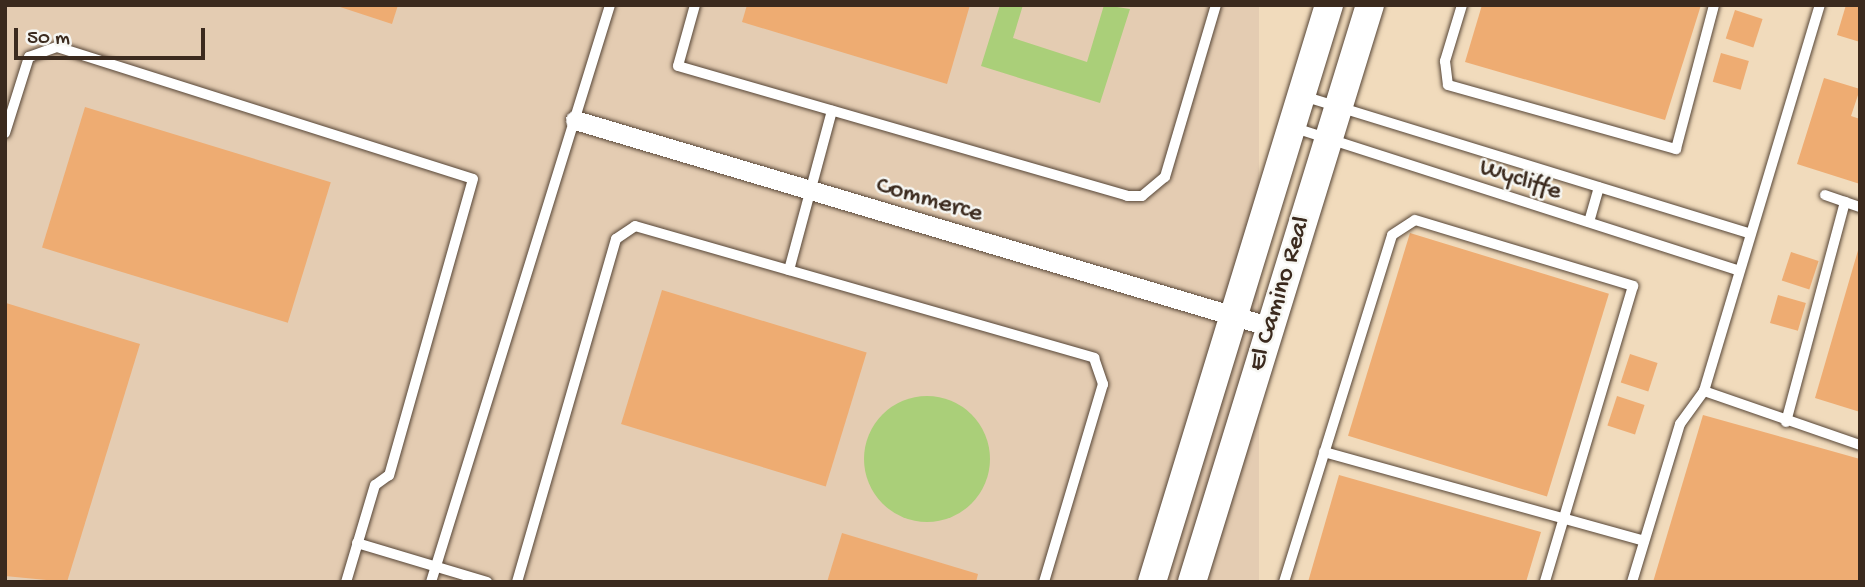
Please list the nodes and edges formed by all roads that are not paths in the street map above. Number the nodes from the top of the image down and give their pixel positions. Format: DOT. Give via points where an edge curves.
graph roads {
  1 [pos="610,5"];
  2 [pos="695,5"];
  3 [pos="1216,5"];
  4 [pos="1329,5"];
  5 [pos="1370,5"];
  6 [pos="1462,5"];
  7 [pos="1714,5"];
  8 [pos="1820,5"];
  9 [pos="1301,96"];
  10 [pos="1339,107"];
  11 [pos="832,111"];
  12 [pos="575,120"];
  13 [pos="1292,127"];
  14 [pos="5,133"];
  15 [pos="1329,139"];
  16 [pos="1598,187"];
  17 [pos="809,193"];
  18 [pos="1825,195"];
  19 [pos="1845,202"];
  20 [pos="1860,206"];
  21 [pos="1589,222"];
  22 [pos="1747,233"];
  23 [pos="789,270"];
  24 [pos="1738,270"];
  25 [pos="1234,317"];
  26 [pos="1271,327"];
  27 [pos="1704,391"];
  28 [pos="1786,422"];
  29 [pos="1860,445"];
  30 [pos="1324,452"];
  31 [pos="1563,519"];
  32 [pos="1644,541"];
  33 [pos="357,543"];
  34 [pos="436,566"];
  35 [pos="346,582"];
  36 [pos="431,582"];
  37 [pos="487,582"];
  38 [pos="517,582"];
  39 [pos="1044,582"];
  40 [pos="1152,582"];
  41 [pos="1192,582"];
  42 [pos="1284,582"];
  43 [pos="1545,582"];
  44 [pos="1632,582"];
  1 -- 12 [label="lane"];
  2 -- 11 [label="lane" via="678,66"];
  3 -- 11 [label="lane" via="1165,177 1142,196"];
  4 -- 9 [label="main road, El Camino Real"];
  5 -- 10 [label="main road, El Camino Real"];
  6 -- 7 [label="lane" via="1445,61 1448,85 1676,149"];
  8 -- 22 [label="lane" via="1773,173"];
  9 -- 10 [label="lane, Wycliffe"];
  9 -- 13 [label="main road, El Camino Real"];
  10 -- 15 [label="main road, El Camino Real"];
  10 -- 16 [label="lane, Wycliffe"];
  11 -- 17 [label="lane"];
  12 -- 17 [label="street, Commerce"];
  12 -- 34 [label="lane"];
  13 -- 15 [label="lane, Wycliffe"];
  13 -- 25 [label="main road, El Camino Real"];
  14 -- 33 [label="lane" via="29,57 57,47 473,179 388,475 375,485"];
  15 -- 21 [label="lane, Wycliffe"];
  15 -- 26 [label="main road, El Camino Real"];
  16 -- 21 [label="lane"];
  16 -- 22 [label="lane, Wycliffe"];
  17 -- 23 [label="lane"];
  17 -- 25 [label="street, Commerce"];
  18 -- 19 [label="lane"];
  19 -- 20 [label="lane"];
  19 -- 28 [label="lane"];
  21 -- 24 [label="lane, Wycliffe"];
  22 -- 24 [label="lane"];
  23 -- 38 [label="lane" via="635,226 616,239"];
  23 -- 39 [label="lane" via="1094,358 1102,384"];
  24 -- 27 [label="lane"];
  25 -- 26 [label="street, Commerce"];
  25 -- 40 [label="main road, El Camino Real"];
  26 -- 41 [label="main road, El Camino Real"];
  27 -- 28 [label="lane"];
  27 -- 32 [label="lane" via="1680,424"];
  28 -- 29 [label="lane"];
  30 -- 31 [label="lane"];
  30 -- 31 [label="lane" via="1392,235 1402,222 1415,220 1633,286"];
  30 -- 42 [label="lane"];
  31 -- 32 [label="lane"];
  31 -- 43 [label="lane"];
  32 -- 44 [label="lane"];
  33 -- 34 [label="lane"];
  33 -- 35 [label="lane"];
  34 -- 36 [label="lane"];
  34 -- 37 [label="lane"];
}
